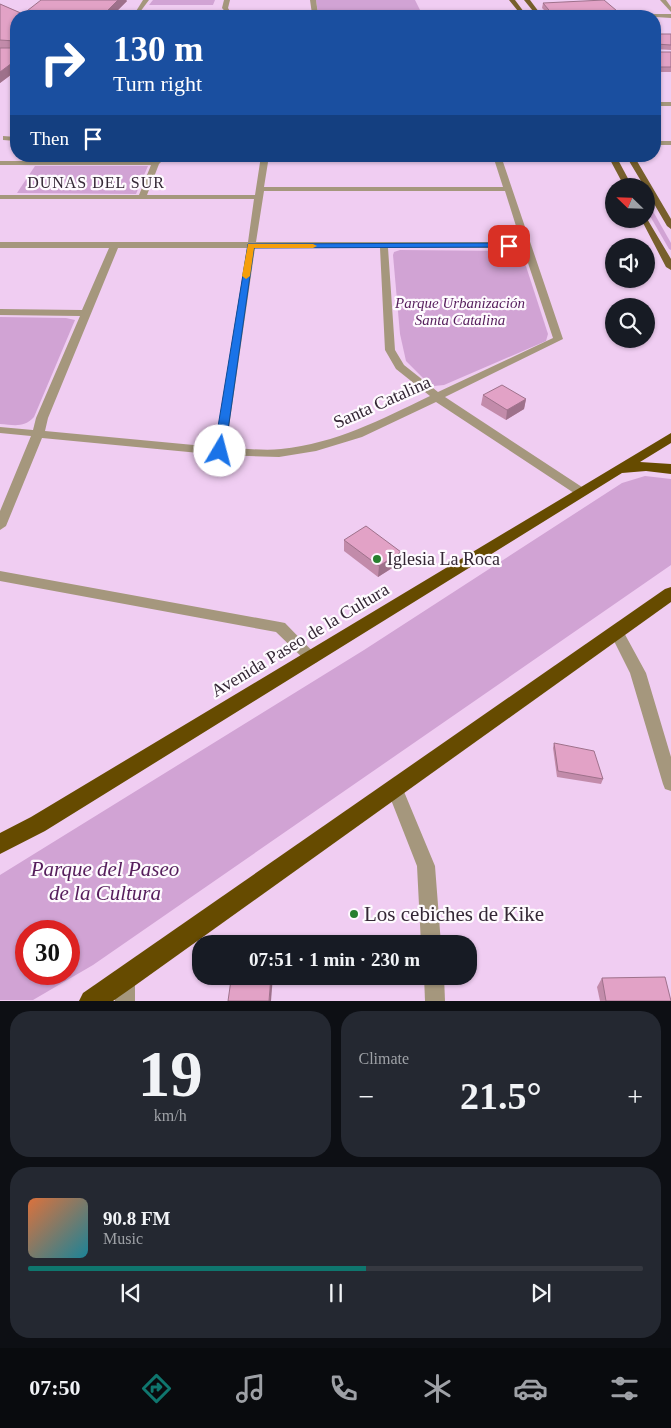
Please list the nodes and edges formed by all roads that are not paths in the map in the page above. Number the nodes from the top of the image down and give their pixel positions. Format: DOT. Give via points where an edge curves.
graph roads {
  1 [pos="512,0"];
  2 [pos="527,0"];
  3 [pos="662,0"];
  4 [pos="425,5"];
  5 [pos="426,10"];
  6 [pos="520,10"];
  7 [pos="535,10"];
  8 [pos="671,10"];
  9 [pos="264,162"];
  10 [pos="499,162"];
  11 [pos="615,162"];
  12 [pos="634,162"];
  13 [pos="0,163"];
  14 [pos="156,163"];
  15 [pos="624,178"];
  16 [pos="507,189"];
  17 [pos="258,193"];
  18 [pos="0,197"];
  19 [pos="142,197"];
  20 [pos="671,226"];
  21 [pos="650,228"];
  22 [pos="0,245"];
  23 [pos="527,245"];
  24 [pos="114,246"];
  25 [pos="251,246"];
  26 [pos="384,246"];
  27 [pos="671,266"];
  28 [pos="0,312"];
  29 [pos="86,313"];
  30 [pos="438,397"];
  31 [pos="0,430"];
  32 [pos="38,434"];
  33 [pos="671,436"];
  34 [pos="220,451"];
  35 [pos="671,469"];
  36 [pos="610,474"];
  37 [pos="582,492"];
  38 [pos="0,526"];
  39 [pos="0,576"];
  40 [pos="671,592"];
  41 [pos="617,633"];
  42 [pos="312,658"];
  43 [pos="671,784"];
  44 [pos="394,787"];
  45 [pos="0,844"];
  46 [pos="430,935"];
  47 [pos="125,979"];
  48 [pos="434,985"];
  49 [pos="91,1000"];
  50 [pos="125,1000"];
  51 [pos="435,1000"];
  1 -- 6 [label="main road"];
  2 -- 7 [label="main road"];
  3 -- 8 [label="street"];
  4 -- 5 [label="street"];
  9 -- 17 [label="street"];
  10 -- 16 [label="street"];
  11 -- 15 [label="main road"];
  12 -- 20 [label="main road"];
  13 -- 14 [label="street"];
  14 -- 19 [label="street"];
  16 -- 17 [label="street"];
  16 -- 23 [label="street"];
  17 -- 19 [label="street"];
  17 -- 25 [label="street"];
  18 -- 19 [label="street"];
  21 -- 27 [label="main road"];
  22 -- 24 [label="street"];
  23 -- 26 [label="street"];
  23 -- 30 [label="street, Santa Catalina" via="558,339"];
  24 -- 25 [label="street"];
  24 -- 29 [label="street"];
  25 -- 26 [label="street"];
  25 -- 34 [label="street"];
  26 -- 30 [label="street" via="390,350 400,367"];
  28 -- 29 [label="street"];
  29 -- 32 [label="street"];
  30 -- 34 [label="street, Santa Catalina" via="335,443 279,453"];
  30 -- 37 [label="street"];
  31 -- 32 [label="street, Santa Catalina"];
  32 -- 34 [label="street, Santa Catalina"];
  32 -- 38 [label="street"];
  33 -- 36 [label="highway, Avenida Paseo de la Cultura"];
  35 -- 36 [label="highway" via="646,466"];
  36 -- 37 [label="highway, Avenida Paseo de la Cultura"];
  37 -- 42 [label="highway, Avenida Paseo de la Cultura"];
  39 -- 42 [label="street" via="280,627"];
  40 -- 41 [label="highway"];
  41 -- 43 [label="street" via="638,673"];
  41 -- 44 [label="highway"];
  42 -- 45 [label="highway, Avenida Paseo de la Cultura"];
  44 -- 46 [label="street" via="426,866"];
  44 -- 47 [label="highway"];
  47 -- 49 [label="highway"];
  47 -- 50 [label="street"];
  48 -- 51 [label="street"];
}
